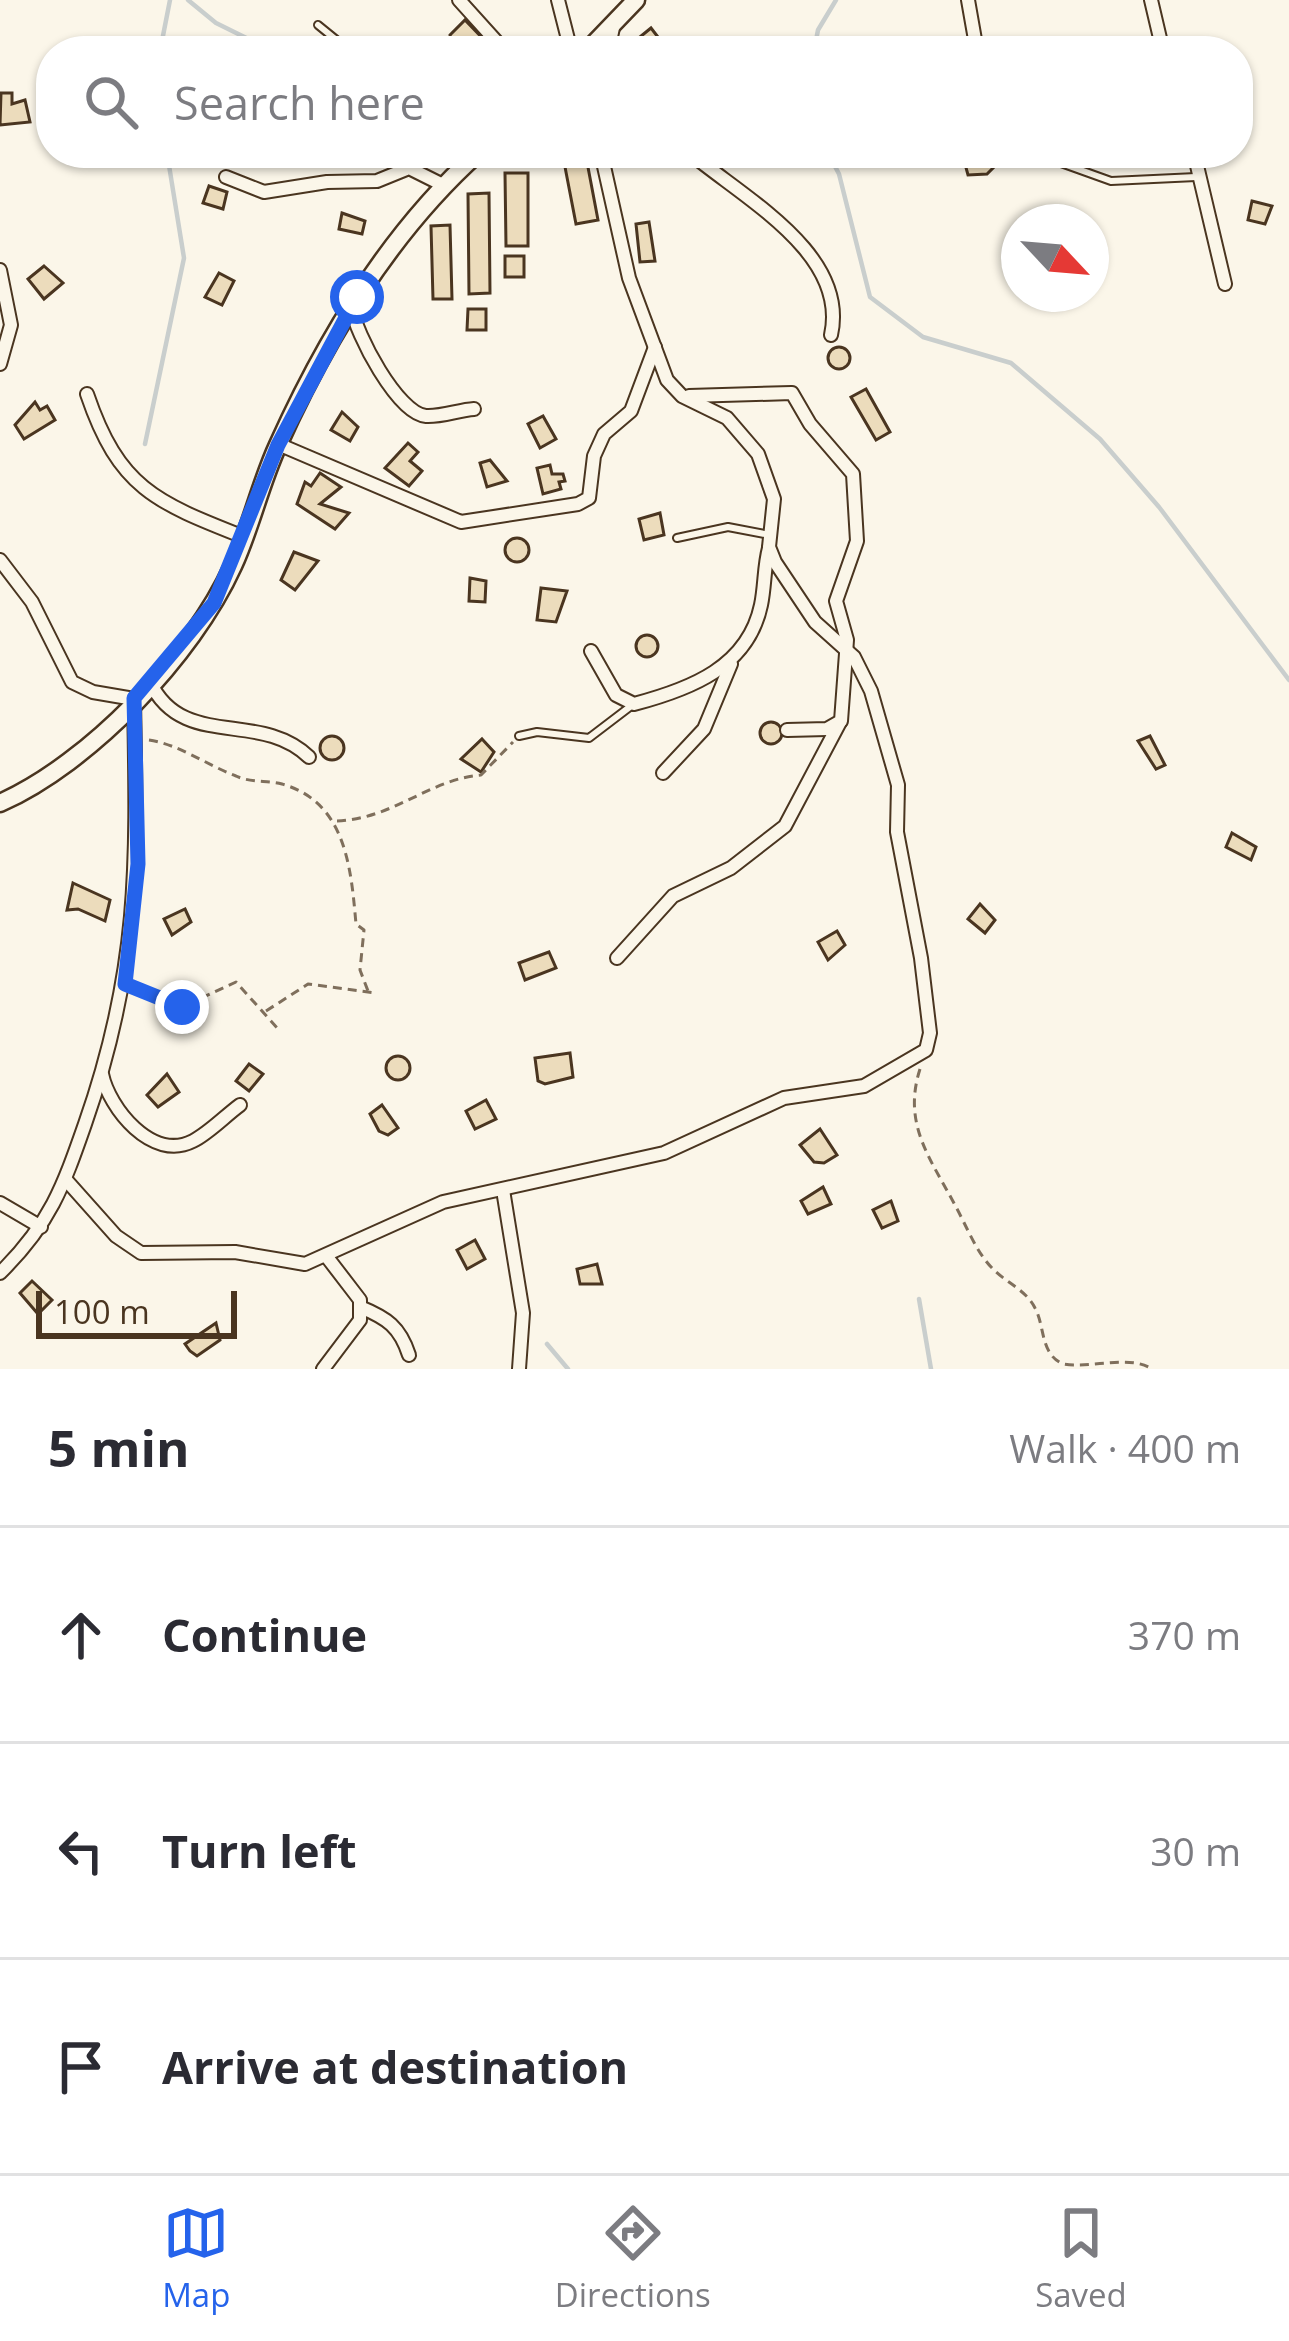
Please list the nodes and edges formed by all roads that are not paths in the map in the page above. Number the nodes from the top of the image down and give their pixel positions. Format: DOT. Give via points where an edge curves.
graph roads {
  1 [pos="459,0"];
  2 [pos="558,0"];
  3 [pos="636,0"];
  4 [pos="968,0"];
  5 [pos="1151,0"];
  6 [pos="614,22"];
  7 [pos="318,25"];
  8 [pos="332,36"];
  9 [pos="491,36"];
  10 [pos="567,36"];
  11 [pos="601,36"];
  12 [pos="611,36"];
  13 [pos="974,36"];
  14 [pos="1159,36"];
  15 [pos="456,168"];
  16 [pos="604,168"];
  17 [pos="708,168"];
  18 [pos="1075,168"];
  19 [pos="1198,168"];
  20 [pos="226,177"];
  21 [pos="1200,177"];
  22 [pos="443,184"];
  23 [pos="0,270"];
  24 [pos="1226,284"];
  25 [pos="352,308"];
  26 [pos="831,335"];
  27 [pos="655,347"];
  28 [pos="0,364"];
  29 [pos="87,394"];
  30 [pos="682,397"];
  31 [pos="474,409"];
  32 [pos="278,445"];
  33 [pos="244,537"];
  34 [pos="677,538"];
  35 [pos="770,541"];
  36 [pos="0,560"];
  37 [pos="846,650"];
  38 [pos="591,651"];
  39 [pos="732,663"];
  40 [pos="150,681"];
  41 [pos="134,698"];
  42 [pos="634,704"];
  43 [pos="841,721"];
  44 [pos="788,730"];
  45 [pos="519,736"];
  46 [pos="309,757"];
  47 [pos="663,773"];
  48 [pos="0,802"];
  49 [pos="617,958"];
  50 [pos="102,1073"];
  51 [pos="240,1105"];
  52 [pos="67,1181"];
  53 [pos="503,1190"];
  54 [pos="0,1203"];
  55 [pos="41,1227"];
  56 [pos="327,1257"];
  57 [pos="0,1273"];
  58 [pos="360,1307"];
  59 [pos="409,1355"];
  60 [pos="322,1369"];
  61 [pos="519,1369"];
  1 -- 9 [label="street"];
  2 -- 10 [label="street"];
  3 -- 6 [label="street"];
  4 -- 13 [label="street"];
  5 -- 14 [label="street"];
  6 -- 11 [label="street"];
  6 -- 12 [label="street"];
  7 -- 8 [label="lane"];
  15 -- 22 [label="street"];
  16 -- 27 [label="street" via="629,278"];
  17 -- 26 [label="street" via="810,253 833,293"];
  18 -- 21 [label="lane" via="1111,181"];
  19 -- 21 [label="street"];
  20 -- 22 [label="street" via="264,191 376,182 409,168"];
  21 -- 24 [label="street"];
  22 -- 25 [label="street"];
  23 -- 28 [label="street" via="11,325"];
  25 -- 31 [label="street" via="355,332 412,411 424,417"];
  25 -- 32 [label="street"];
  27 -- 30 [label="street"];
  27 -- 32 [label="street" via="632,411 604,434 594,456 590,498 578,504 461,522"];
  29 -- 33 [label="street" via="124,474 170,505"];
  30 -- 35 [label="street" via="727,418 758,454 774,499"];
  30 -- 37 [label="street" via="792,393 854,474 857,541 836,601"];
  32 -- 33 [label="street"];
  33 -- 40 [label="street" via="214,603"];
  34 -- 35 [label="lane" via="728,527"];
  35 -- 37 [label="street" via="815,622"];
  35 -- 39 [label="street" via="760,611"];
  36 -- 41 [label="street" via="32,602 72,682"];
  37 -- 43 [label="street"];
  37 -- 53 [label="street" via="862,668 898,785 926,1050 864,1086 784,1098 664,1153"];
  38 -- 42 [label="street" via="616,695"];
  39 -- 42 [label="street"];
  39 -- 47 [label="street" via="704,729"];
  40 -- 41 [label="street"];
  40 -- 46 [label="street" via="162,706 179,717 290,742"];
  41 -- 48 [label="street" via="71,763"];
  41 -- 50 [label="street" via="138,864 125,984"];
  42 -- 45 [label="lane" via="590,739"];
  43 -- 44 [label="street"];
  43 -- 49 [label="street" via="785,826 731,868 673,896"];
  50 -- 51 [label="street" via="116,1112 169,1144 196,1140"];
  50 -- 52 [label="street"];
  52 -- 55 [label="street"];
  52 -- 56 [label="street" via="141,1253 235,1252 292,1265"];
  53 -- 56 [label="street" via="402,1217"];
  53 -- 61 [label="street" via="524,1313"];
  54 -- 55 [label="street"];
  55 -- 57 [label="street"];
  56 -- 58 [label="street"];
  58 -- 59 [label="street" via="402,1333"];
  58 -- 60 [label="street" via="352,1338"];
}
